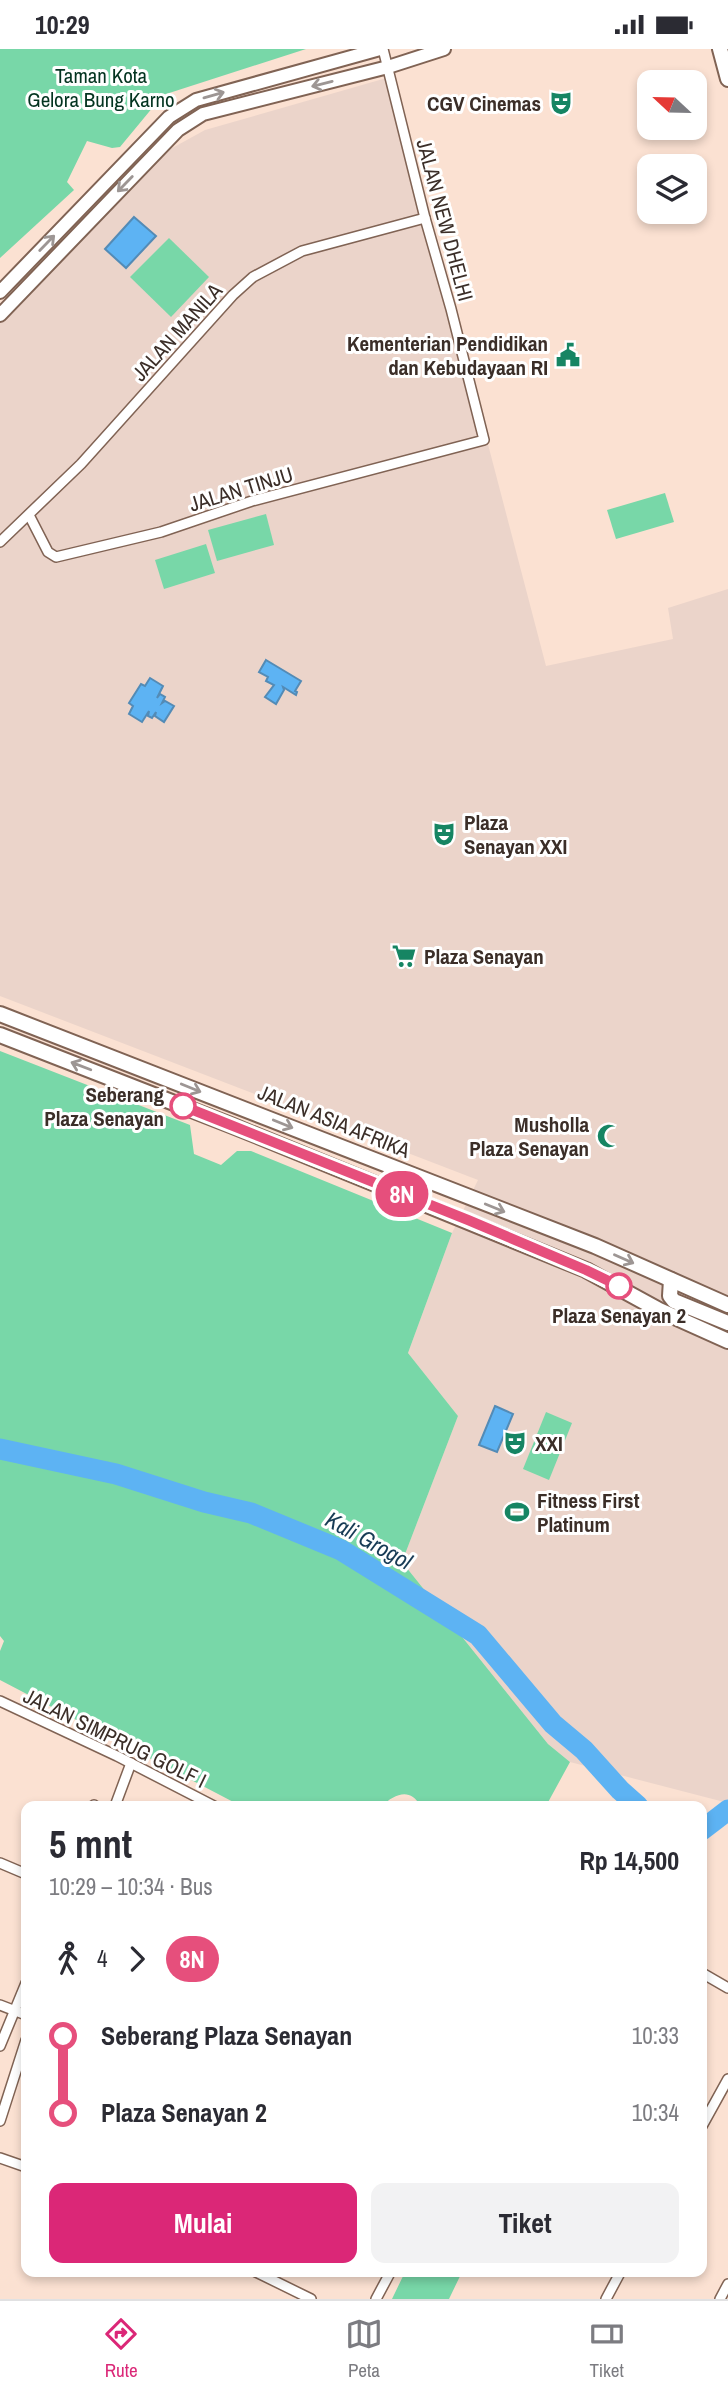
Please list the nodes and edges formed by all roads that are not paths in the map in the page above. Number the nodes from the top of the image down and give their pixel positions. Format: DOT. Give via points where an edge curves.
graph roads {
  1 [pos="382,49"];
  2 [pos="444,49"];
  3 [pos="720,49"];
  4 [pos="388,67"];
  5 [pos="728,79"];
  6 [pos="425,218"];
  7 [pos="0,292"];
  8 [pos="0,315"];
  9 [pos="484,440"];
  10 [pos="29,515"];
  11 [pos="0,542"];
  12 [pos="0,1014"];
  13 [pos="0,1035"];
  14 [pos="220,1099"];
  15 [pos="213,1118"];
  16 [pos="671,1280"];
  17 [pos="728,1305"];
  18 [pos="728,1323"];
  19 [pos="728,1341"];
  20 [pos="0,1701"];
  21 [pos="131,1763"];
  22 [pos="117,1801"];
  23 [pos="204,1801"];
  24 [pos="0,1863"];
  25 [pos="21,1872"];
  26 [pos="707,1976"];
  27 [pos="728,1988"];
  28 [pos="21,1997"];
  29 [pos="0,2005"];
  30 [pos="16,2011"];
  31 [pos="21,2013"];
  32 [pos="0,2046"];
  33 [pos="21,2056"];
  34 [pos="728,2079"];
  35 [pos="707,2117"];
  36 [pos="0,2121"];
  37 [pos="0,2158"];
  38 [pos="21,2165"];
  39 [pos="266,2277"];
  40 [pos="388,2277"];
  41 [pos="618,2277"];
  42 [pos="728,2284"];
  43 [pos="311,2299"];
  44 [pos="376,2299"];
  45 [pos="606,2299"];
  46 [pos="720,2299"];
  1 -- 4 [label="street, JALAN NEW DHELHI"];
  7 -- 1 [label="main road, one-way" via="181,108"];
  2 -- 4 [label="main road"];
  3 -- 5 [label="main road"];
  4 -- 6 [label="street, JALAN NEW DHELHI"];
  4 -- 8 [label="main road, one-way" via="190,121"];
  6 -- 9 [label="street, JALAN NEW DHELHI"];
  6 -- 10 [label="street, JALAN MANILA" via="302,251 253,277"];
  9 -- 10 [label="street, JALAN TINJU" via="252,501 162,532 56,557 48,552"];
  10 -- 11 [label="street, JALAN MANILA"];
  12 -- 14 [label="main road, JALAN ASIA AFRIKA, one-way"];
  15 -- 13 [label="main road, JALAN ASIA AFRIKA, one-way"];
  14 -- 15 [label="main road"];
  14 -- 16 [label="main road, JALAN ASIA AFRIKA, one-way"];
  15 -- 19 [label="main road, JALAN ASIA AFRIKA" via="586,1270"];
  16 -- 17 [label="main road, JALAN ASIA AFRIKA"];
  16 -- 18 [label="main road" via="674,1301"];
  20 -- 21 [label="street, JALAN SIMPRUG GOLF I"];
  21 -- 22 [label="street"];
  21 -- 23 [label="street, JALAN SIMPRUG GOLF I"];
  24 -- 25 [label="street"];
  26 -- 27 [label="street"];
  28 -- 30 [label="street"];
  29 -- 30 [label="street"];
  30 -- 31 [label="street"];
  30 -- 32 [label="street"];
  33 -- 36 [label="street"];
  34 -- 35 [label="street"];
  37 -- 38 [label="street"];
  39 -- 43 [label="street"];
  40 -- 44 [label="street"];
  41 -- 45 [label="street"];
  42 -- 46 [label="street"];
}
